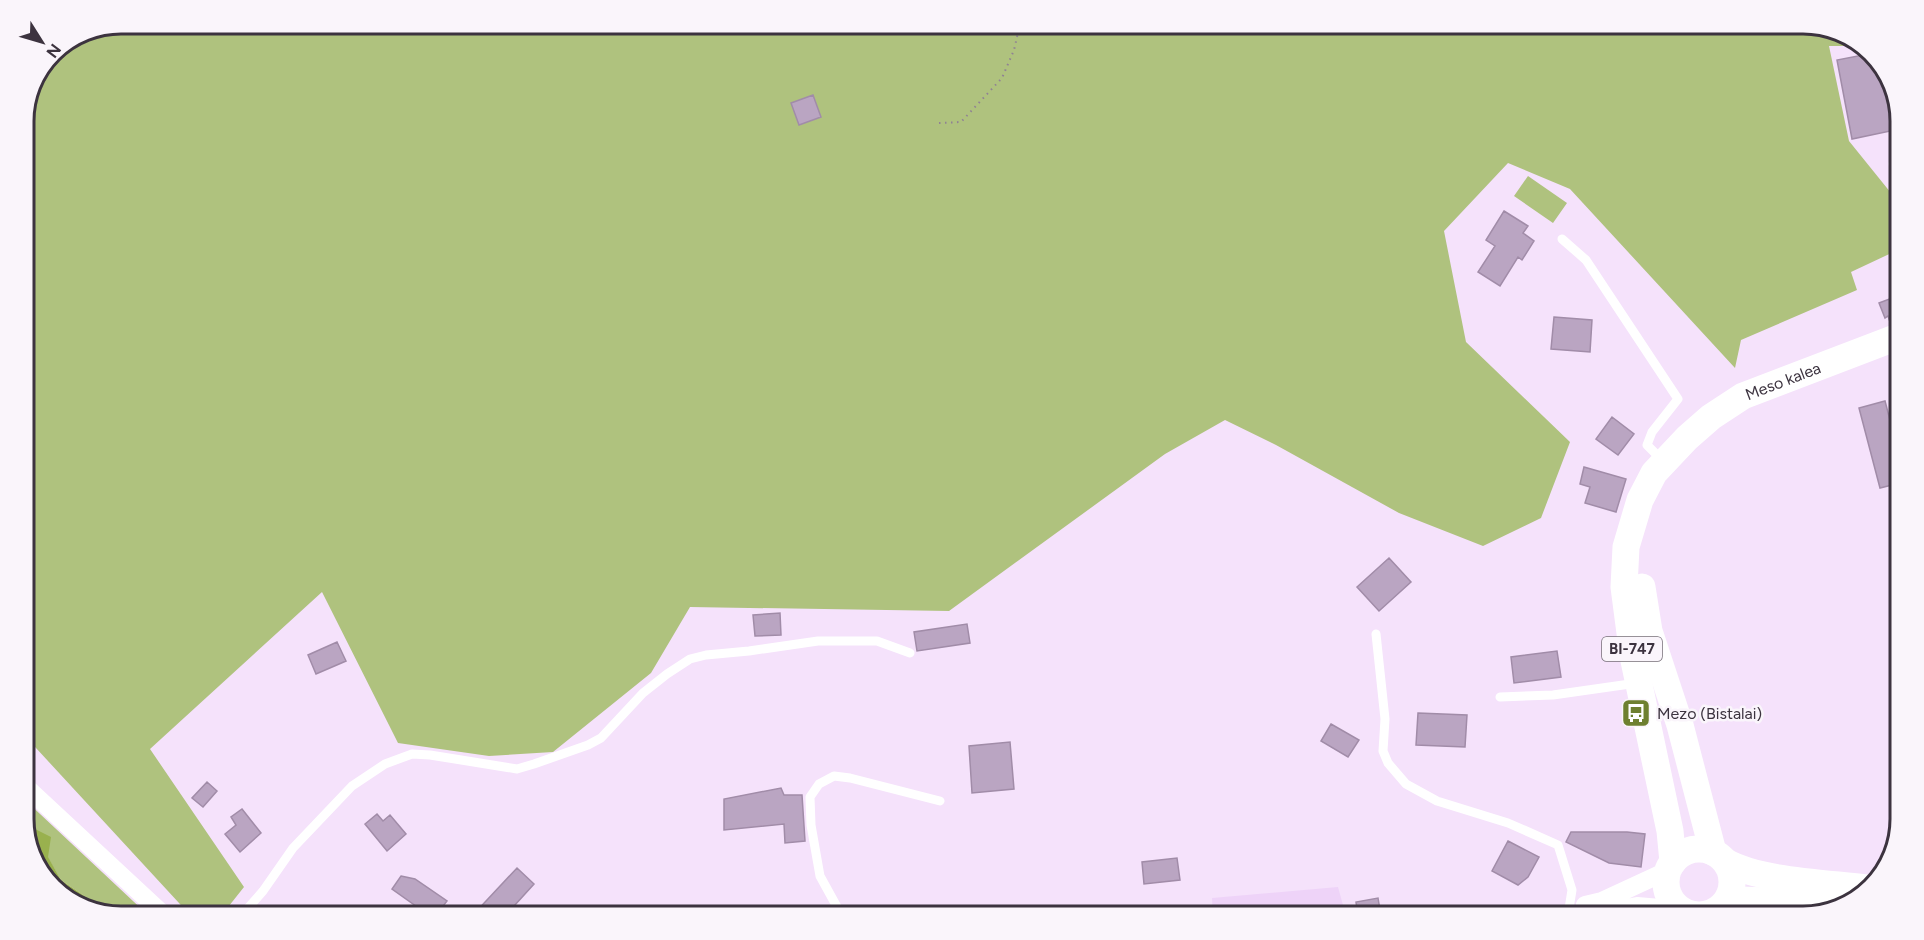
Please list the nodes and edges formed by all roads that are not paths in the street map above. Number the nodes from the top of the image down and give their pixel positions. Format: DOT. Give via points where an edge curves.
graph roads {
  1 [pos="1562,239"];
  2 [pos="1889,340"];
  3 [pos="1671,455"];
  4 [pos="1376,634"];
  5 [pos="910,653"];
  6 [pos="1639,683"];
  7 [pos="1500,697"];
  8 [pos="35,794"];
  9 [pos="940,801"];
  10 [pos="1719,857"];
  11 [pos="1671,866"];
  12 [pos="1856,887"];
  13 [pos="1822,903"];
  14 [pos="153,905"];
  15 [pos="251,905"];
  16 [pos="836,905"];
  17 [pos="1568,905"];
  18 [pos="1587,905"];
  19 [pos="1678,905"];
  20 [pos="1723,905"];
  21 [pos="1730,905"];
  1 -- 3 [label="lane" via="1586,260 1678,399 1652,432 1647,445"];
  2 -- 3 [label="main road, Meso kalea / BI-747" via="1743,396 1710,417"];
  3 -- 6 [label="main road, BI-747" via="1654,472 1640,500 1626,547 1624,587"];
  3 -- 10 [label="main road, BI-747" via="1648,516 1641,558 1642,592 1649,631"];
  4 -- 17 [label="lane" via="1385,719 1383,751 1388,763 1406,784 1437,801 1508,823 1558,844 1572,890"];
  5 -- 15 [label="lane" via="877,641 818,641 706,655 690,659 667,674 643,693 601,738 534,764 517,769 412,754 385,764 352,786 307,833"];
  6 -- 7 [label="lane" via="1552,695"];
  6 -- 11 [label="main road, BI-747" via="1670,831"];
  8 -- 14 [label="street"];
  9 -- 16 [label="lane" via="850,778 834,776 819,784 810,797 812,825 820,876"];
  10 -- 11 [label="main road" via="1704,850 1687,852"];
  10 -- 12 [label="main road" via="1737,869 1778,878"];
  10 -- 20 [label="main road, BI-747" via="1731,872 1732,883"];
  11 -- 18 [label="street"];
  11 -- 19 [label="main road, BI-747" via="1667,887"];
  13 -- 21 [label="main road" via="1740,900"];
}
